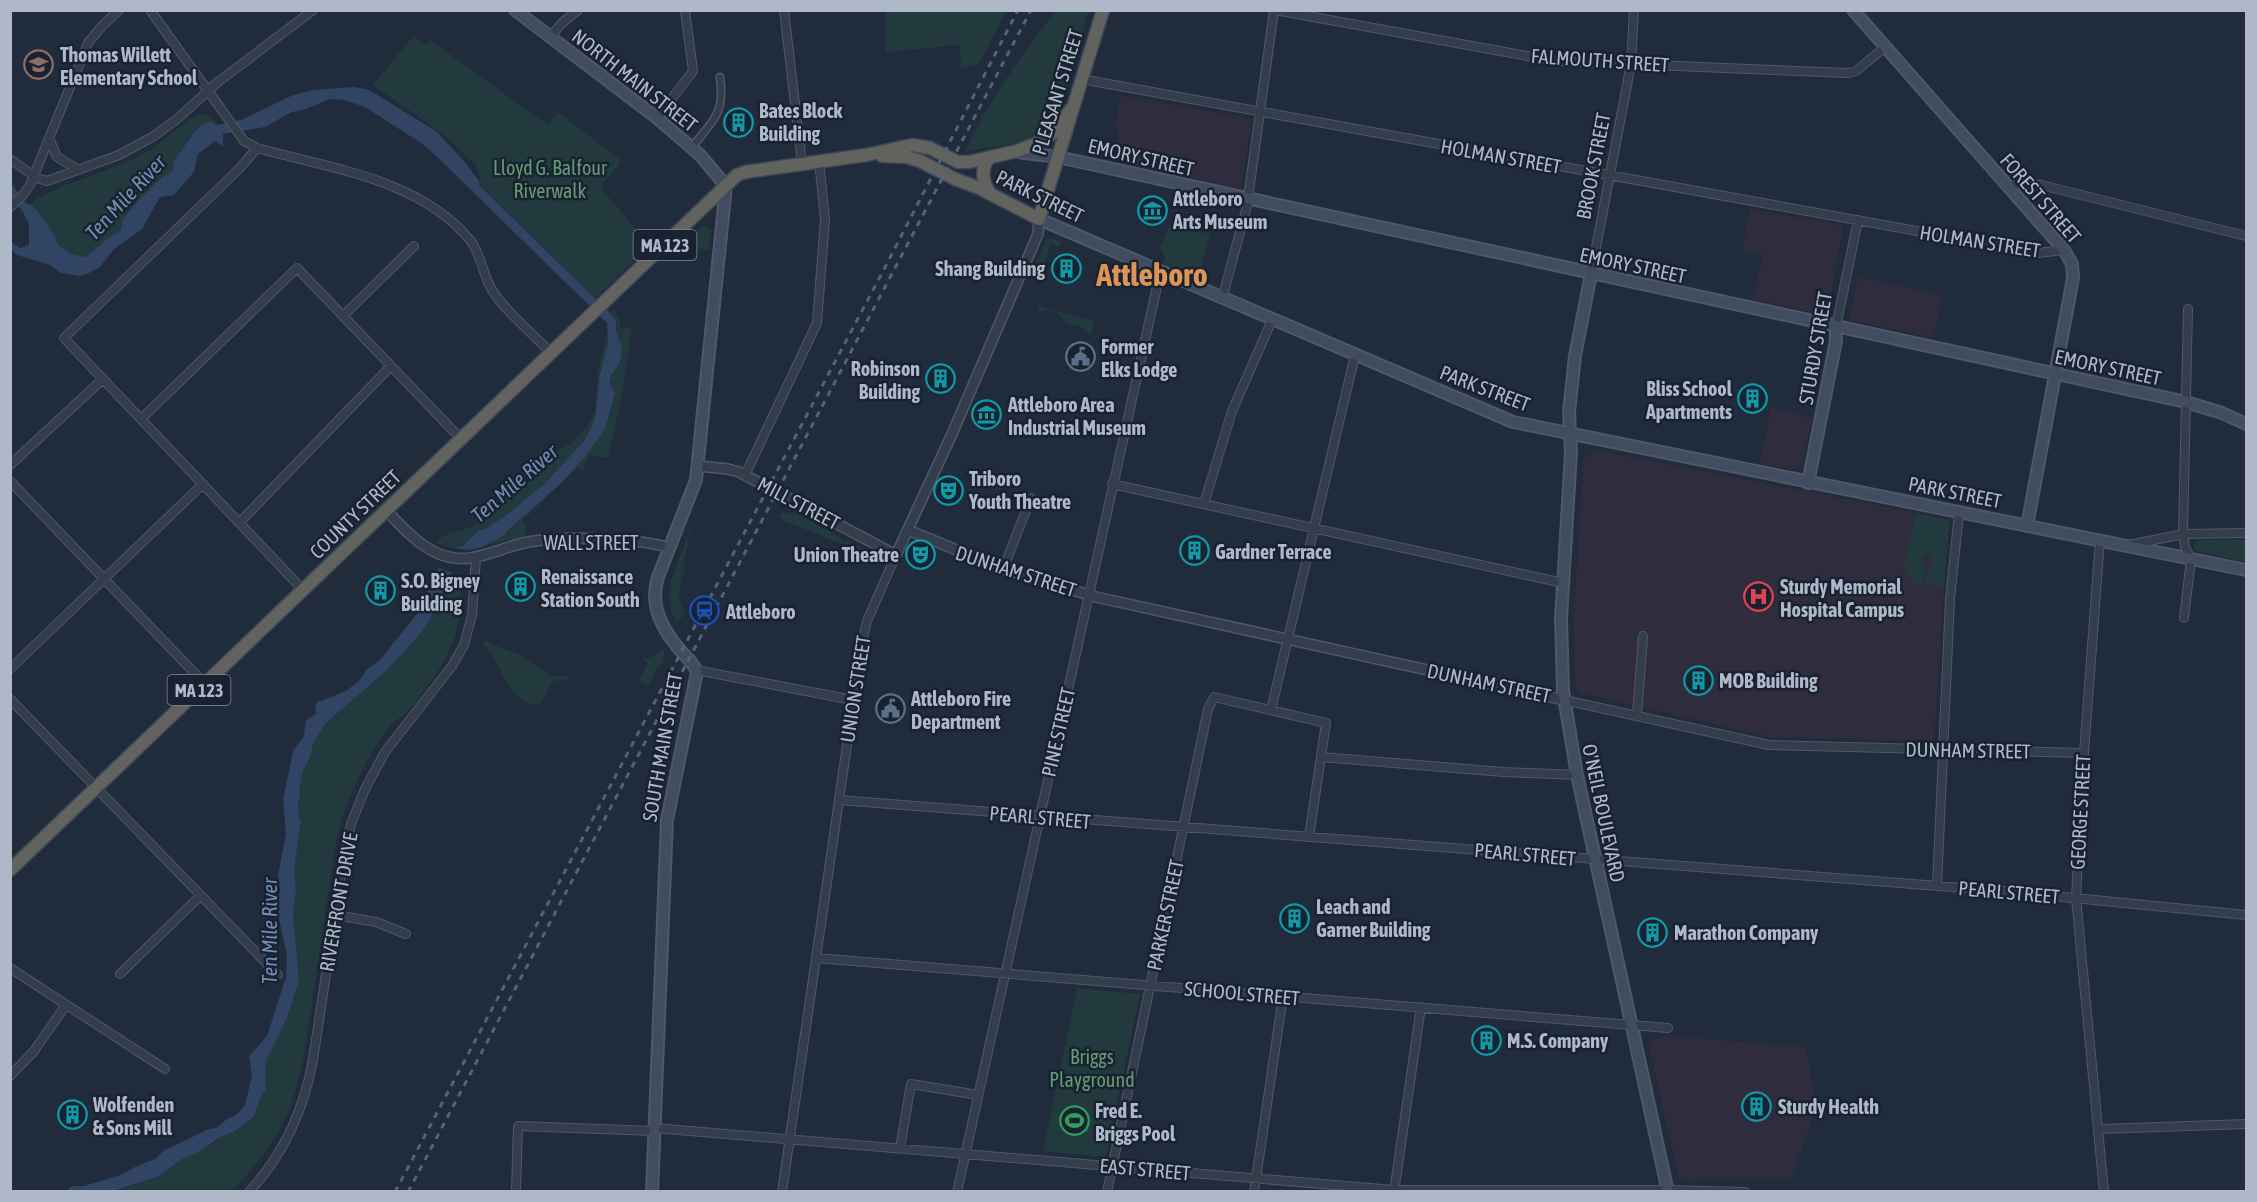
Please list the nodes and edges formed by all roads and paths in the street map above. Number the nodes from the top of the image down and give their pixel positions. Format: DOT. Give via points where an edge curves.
graph roads {
  1 [pos="119,10"];
  2 [pos="150,10"];
  3 [pos="313,10"];
  4 [pos="515,10"];
  5 [pos="578,10"];
  6 [pos="685,10"];
  7 [pos="784,10"];
  8 [pos="1103,10"];
  9 [pos="1275,10"];
  10 [pos="1634,10"];
  11 [pos="1853,10"];
  12 [pos="550,37"];
  13 [pos="1885,47"];
  14 [pos="1631,64"];
  15 [pos="720,77"];
  16 [pos="1081,79"];
  17 [pos="207,92"];
  18 [pos="1071,109"];
  19 [pos="1260,112"];
  20 [pos="657,118"];
  21 [pos="49,138"];
  22 [pos="692,147"];
  23 [pos="257,148"];
  24 [pos="1009,153"];
  25 [pos="866,155"];
  26 [pos="990,157"];
  27 [pos="1058,157"];
  28 [pos="10,159"];
  29 [pos="819,161"];
  30 [pos="802,163"];
  31 [pos="79,170"];
  32 [pos="1610,175"];
  33 [pos="33,176"];
  34 [pos="726,186"];
  35 [pos="2008,186"];
  36 [pos="992,195"];
  37 [pos="1248,199"];
  38 [pos="11,207"];
  39 [pos="1039,219"];
  40 [pos="1858,220"];
  41 [pos="2247,236"];
  42 [pos="414,246"];
  43 [pos="2064,250"];
  44 [pos="1160,273"];
  45 [pos="1591,274"];
  46 [pos="1222,299"];
  47 [pos="2188,309"];
  48 [pos="343,316"];
  49 [pos="1272,320"];
  50 [pos="1836,327"];
  51 [pos="551,353"];
  52 [pos="1354,356"];
  53 [pos="391,366"];
  54 [pos="2055,375"];
  55 [pos="103,379"];
  56 [pos="2186,402"];
  57 [pos="141,419"];
  58 [pos="2247,424"];
  59 [pos="1570,435"];
  60 [pos="462,439"];
  61 [pos="10,465"];
  62 [pos="698,466"];
  63 [pos="745,475"];
  64 [pos="10,481"];
  65 [pos="1808,483"];
  66 [pos="203,484"];
  67 [pos="1112,484"];
  68 [pos="1031,498"];
  69 [pos="1204,504"];
  70 [pos="387,510"];
  71 [pos="1959,513"];
  72 [pos="239,523"];
  73 [pos="2027,526"];
  74 [pos="1314,528"];
  75 [pos="908,530"];
  76 [pos="2247,533"];
  77 [pos="2183,534"];
  78 [pos="2100,540"];
  79 [pos="2127,546"];
  80 [pos="670,548"];
  81 [pos="896,555"];
  82 [pos="475,558"];
  83 [pos="2191,559"];
  84 [pos="1003,569"];
  85 [pos="2247,570"];
  86 [pos="104,578"];
  87 [pos="1563,583"];
  88 [pos="303,590"];
  89 [pos="1088,595"];
  90 [pos="2184,618"];
  91 [pos="1643,636"];
  92 [pos="1288,639"];
  93 [pos="10,669"];
  94 [pos="696,670"];
  95 [pos="205,684"];
  96 [pos="10,699"];
  97 [pos="853,700"];
  98 [pos="1564,700"];
  99 [pos="1271,710"];
  100 [pos="1637,716"];
  101 [pos="1942,750"];
  102 [pos="2084,753"];
  103 [pos="1321,757"];
  104 [pos="1577,775"];
  105 [pos="97,788"];
  106 [pos="839,800"];
  107 [pos="1039,817"];
  108 [pos="1183,828"];
  109 [pos="1309,837"];
  110 [pos="1595,860"];
  111 [pos="10,870"];
  112 [pos="1937,886"];
  113 [pos="200,896"];
  114 [pos="2076,898"];
  115 [pos="335,915"];
  116 [pos="2247,915"];
  117 [pos="406,934"];
  118 [pos="816,958"];
  119 [pos="10,968"];
  120 [pos="1004,973"];
  121 [pos="120,974"];
  122 [pos="278,975"];
  123 [pos="1150,985"];
  124 [pos="1283,996"];
  125 [pos="66,1005"];
  126 [pos="1422,1007"];
  127 [pos="1632,1025"];
  128 [pos="1668,1028"];
  129 [pos="165,1069"];
  130 [pos="10,1077"];
  131 [pos="978,1095"];
  132 [pos="2247,1124"];
  133 [pos="654,1130"];
  134 [pos="2100,1130"];
  135 [pos="790,1139"];
  136 [pos="900,1148"];
  137 [pos="965,1153"];
  138 [pos="1112,1165"];
  139 [pos="1256,1179"];
  140 [pos="1668,1190"];
  141 [pos="249,1191"];
  142 [pos="516,1191"];
  143 [pos="652,1191"];
  144 [pos="782,1191"];
  145 [pos="957,1191"];
  146 [pos="1107,1191"];
  147 [pos="1254,1191"];
  148 [pos="1394,1191"];
  149 [pos="1524,1191"];
  150 [pos="1746,1191"];
  151 [pos="2104,1191"];
  1 -- 21 [label="street" via="88,43"];
  2 -- 17 [label="street"];
  3 -- 17 [label="street"];
  4 -- 12 [label="main road, NORTH MAIN STREET"];
  5 -- 12 [label="street"];
  6 -- 20 [label="street" via="693,71"];
  7 -- 30 [label="street"];
  8 -- 16 [label="highway, PLEASANT STREET / MA 123"];
  9 -- 14 [label="street, FALMOUTH STREET" via="1548,60"];
  9 -- 19 [label="street"];
  10 -- 14 [label="street, BROOK STREET"];
  11 -- 13 [label="main road, FOREST STREET"];
  12 -- 20 [label="main road, NORTH MAIN STREET"];
  13 -- 14 [label="street, FALMOUTH STREET" via="1848,73"];
  13 -- 35 [label="main road, FOREST STREET"];
  14 -- 32 [label="street, BROOK STREET"];
  15 -- 22 [label="street" via="721,109"];
  16 -- 18 [label="highway, PLEASANT STREET / MA 123"];
  16 -- 19 [label="street, HOLMAN STREET"];
  17 -- 23 [label="street" via="238,135"];
  17 -- 31 [label="street" via="143,143"];
  18 -- 24 [label="highway, MA 123" via="1047,138"];
  18 -- 27 [label="highway, PLEASANT STREET / MA 123"];
  19 -- 32 [label="street, HOLMAN STREET"];
  19 -- 37 [label="street"];
  20 -- 22 [label="main road, NORTH MAIN STREET"];
  21 -- 31 [label="street" via="57,157"];
  21 -- 33 [label="street"];
  22 -- 34 [label="main road, NORTH MAIN STREET"];
  23 -- 51 [label="street" via="386,183 432,206 471,242 493,291"];
  23 -- 55 [label="street" via="64,338"];
  24 -- 26 [label="highway, PARK STREET / MA 123"];
  24 -- 27 [label="main road, EMORY STREET"];
  25 -- 26 [label="highway, PARK STREET / MA 123" via="917,146 958,162"];
  25 -- 29 [label="highway, PARK STREET / MA 123"];
  25 -- 36 [label="highway, PARK STREET / MA 123" via="915,159"];
  26 -- 36 [label="highway" via="983,172"];
  27 -- 37 [label="main road, EMORY STREET"];
  27 -- 39 [label="highway, PLEASANT STREET / MA 123"];
  28 -- 33 [label="street"];
  29 -- 30 [label="highway, PARK STREET / MA 123"];
  29 -- 63 [label="street" via="825,224 817,323"];
  30 -- 34 [label="highway, PARK STREET / MA 123" via="743,172"];
  31 -- 33 [label="street" via="47,181"];
  32 -- 40 [label="street, HOLMAN STREET"];
  32 -- 45 [label="street, BROOK STREET"];
  33 -- 38 [label="street" via="26,192"];
  34 -- 51 [label="highway, COUNTY STREET / MA 123"];
  34 -- 62 [label="main road, SOUTH MAIN STREET"];
  35 -- 41 [label="street" via="2041,184"];
  35 -- 43 [label="main road, FOREST STREET"];
  36 -- 39 [label="highway, PARK STREET / MA 123"];
  37 -- 45 [label="main road, EMORY STREET"];
  37 -- 46 [label="street"];
  39 -- 44 [label="main road, PARK STREET"];
  39 -- 75 [label="street, UNION STREET" via="1038,234"];
  40 -- 43 [label="street, HOLMAN STREET" via="2038,253"];
  40 -- 50 [label="street, STURDY STREET"];
  42 -- 48 [label="street"];
  43 -- 54 [label="main road, FOREST STREET" via="2074,275"];
  44 -- 46 [label="main road, PARK STREET"];
  44 -- 67 [label="street, PINE STREET"];
  45 -- 50 [label="main road, EMORY STREET"];
  45 -- 59 [label="main road, BROOK STREET" via="1572,379"];
  46 -- 49 [label="main road, PARK STREET"];
  47 -- 56 [label="street"];
  48 -- 53 [label="street"];
  48 -- 57 [label="street" via="297,268"];
  49 -- 52 [label="main road, PARK STREET"];
  49 -- 69 [label="street" via="1231,416"];
  50 -- 54 [label="main road, EMORY STREET"];
  50 -- 65 [label="main road, STURDY STREET"];
  51 -- 60 [label="highway, COUNTY STREET / MA 123"];
  52 -- 59 [label="main road, PARK STREET" via="1507,420"];
  52 -- 74 [label="street"];
  53 -- 60 [label="street"];
  53 -- 72 [label="street"];
  54 -- 56 [label="main road, EMORY STREET"];
  54 -- 73 [label="main road, FOREST STREET"];
  55 -- 57 [label="street"];
  55 -- 61 [label="street"];
  56 -- 58 [label="main road, EMORY STREET"];
  56 -- 77 [label="street"];
  57 -- 66 [label="street"];
  59 -- 65 [label="main road, PARK STREET"];
  59 -- 87 [label="main road, O'NEIL BOULEVARD"];
  60 -- 70 [label="highway, COUNTY STREET / MA 123"];
  62 -- 63 [label="street, MILL STREET" via="728,468"];
  62 -- 80 [label="main road, SOUTH MAIN STREET" via="694,488"];
  63 -- 81 [label="street, MILL STREET"];
  64 -- 86 [label="street"];
  65 -- 71 [label="main road, PARK STREET"];
  66 -- 72 [label="street"];
  66 -- 86 [label="street"];
  67 -- 69 [label="street"];
  67 -- 89 [label="street, PINE STREET"];
  68 -- 84 [label="street"];
  69 -- 74 [label="street"];
  70 -- 82 [label="street, WALL STREET" via="417,541 445,556"];
  70 -- 88 [label="highway, COUNTY STREET / MA 123"];
  71 -- 73 [label="main road, PARK STREET"];
  71 -- 101 [label="street"];
  72 -- 88 [label="street"];
  73 -- 78 [label="main road, PARK STREET"];
  74 -- 87 [label="street"];
  74 -- 92 [label="street"];
  75 -- 81 [label="street, UNION STREET"];
  75 -- 84 [label="street, DUNHAM STREET"];
  76 -- 77 [label="street, PARK STREET"];
  77 -- 79 [label="street, PARK STREET"];
  77 -- 83 [label="street" via="2184,547"];
  78 -- 79 [label="main road, PARK STREET"];
  78 -- 102 [label="street, GEORGE STREET"];
  79 -- 83 [label="main road, PARK STREET"];
  80 -- 82 [label="street, WALL STREET" via="648,543 560,539 526,543"];
  80 -- 94 [label="main road, SOUTH MAIN STREET" via="656,584 656,608 666,633"];
  81 -- 97 [label="street, UNION STREET" via="864,631"];
  82 -- 115 [label="street, RIVERFRONT DRIVE" via="467,639 452,666 388,747 368,782 346,842"];
  83 -- 85 [label="main road, PARK STREET"];
  83 -- 90 [label="street"];
  84 -- 89 [label="street, DUNHAM STREET"];
  86 -- 93 [label="street"];
  86 -- 95 [label="street"];
  87 -- 98 [label="main road, O'NEIL BOULEVARD" via="1560,635"];
  88 -- 95 [label="highway, COUNTY STREET / MA 123"];
  89 -- 92 [label="street, DUNHAM STREET"];
  89 -- 107 [label="street, PINE STREET"];
  91 -- 100 [label="street"];
  92 -- 98 [label="street, DUNHAM STREET"];
  92 -- 99 [label="street"];
  94 -- 97 [label="street"];
  94 -- 133 [label="main road, SOUTH MAIN STREET" via="667,820"];
  95 -- 105 [label="highway, COUNTY STREET / MA 123"];
  96 -- 105 [label="street"];
  97 -- 106 [label="street, UNION STREET"];
  98 -- 100 [label="street, DUNHAM STREET"];
  98 -- 104 [label="main road, O'NEIL BOULEVARD"];
  99 -- 103 [label="street" via="1326,723"];
  99 -- 108 [label="street, PARKER STREET" via="1214,698 1208,709"];
  100 -- 101 [label="street, DUNHAM STREET" via="1769,745"];
  101 -- 102 [label="street, DUNHAM STREET"];
  101 -- 112 [label="street"];
  102 -- 114 [label="street, GEORGE STREET"];
  103 -- 104 [label="street"];
  103 -- 109 [label="street"];
  104 -- 110 [label="main road, O'NEIL BOULEVARD"];
  105 -- 111 [label="highway, COUNTY STREET / MA 123"];
  105 -- 113 [label="street"];
  106 -- 107 [label="street, PEARL STREET"];
  106 -- 118 [label="street, UNION STREET"];
  107 -- 108 [label="street, PEARL STREET"];
  107 -- 120 [label="street, PINE STREET"];
  108 -- 109 [label="street, PEARL STREET"];
  108 -- 123 [label="street, PARKER STREET"];
  109 -- 110 [label="street, PEARL STREET"];
  110 -- 112 [label="street, PEARL STREET"];
  110 -- 127 [label="main road, O'NEIL BOULEVARD"];
  112 -- 114 [label="street, PEARL STREET"];
  113 -- 121 [label="street"];
  113 -- 122 [label="street"];
  114 -- 116 [label="street, PEARL STREET"];
  114 -- 134 [label="street, GEORGE STREET"];
  115 -- 117 [label="street" via="376,922"];
  115 -- 141 [label="street, RIVERFRONT DRIVE" via="304,1099 279,1154"];
  118 -- 120 [label="street, SCHOOL STREET"];
  118 -- 135 [label="street, UNION STREET"];
  119 -- 125 [label="street"];
  120 -- 123 [label="street, SCHOOL STREET"];
  120 -- 131 [label="street, PINE STREET"];
  123 -- 124 [label="street, SCHOOL STREET"];
  123 -- 138 [label="street, PARKER STREET"];
  124 -- 126 [label="street, SCHOOL STREET"];
  124 -- 139 [label="street"];
  125 -- 129 [label="street"];
  125 -- 130 [label="street"];
  126 -- 127 [label="street, SCHOOL STREET"];
  126 -- 148 [label="street"];
  127 -- 128 [label="street, SCHOOL STREET"];
  127 -- 140 [label="main road, O'NEIL BOULEVARD"];
  131 -- 136 [label="street" via="911,1084"];
  131 -- 137 [label="street, PINE STREET"];
  132 -- 134 [label="street"];
  133 -- 135 [label="street, EAST STREET"];
  133 -- 142 [label="street, EAST STREET" via="518,1126"];
  133 -- 143 [label="main road, SOUTH MAIN STREET"];
  134 -- 151 [label="street, GEORGE STREET"];
  135 -- 136 [label="street, EAST STREET"];
  135 -- 144 [label="street, UNION STREET"];
  136 -- 137 [label="street, EAST STREET"];
  137 -- 138 [label="street, EAST STREET"];
  137 -- 145 [label="street, PINE STREET"];
  138 -- 139 [label="street, EAST STREET"];
  138 -- 146 [label="street, PARKER STREET"];
  139 -- 147 [label="street"];
  139 -- 148 [label="street, EAST STREET"];
  140 -- 149 [label="street, EAST STREET"];
  140 -- 150 [label="street, EAST STREET"];
  148 -- 149 [label="street, EAST STREET"];
}
